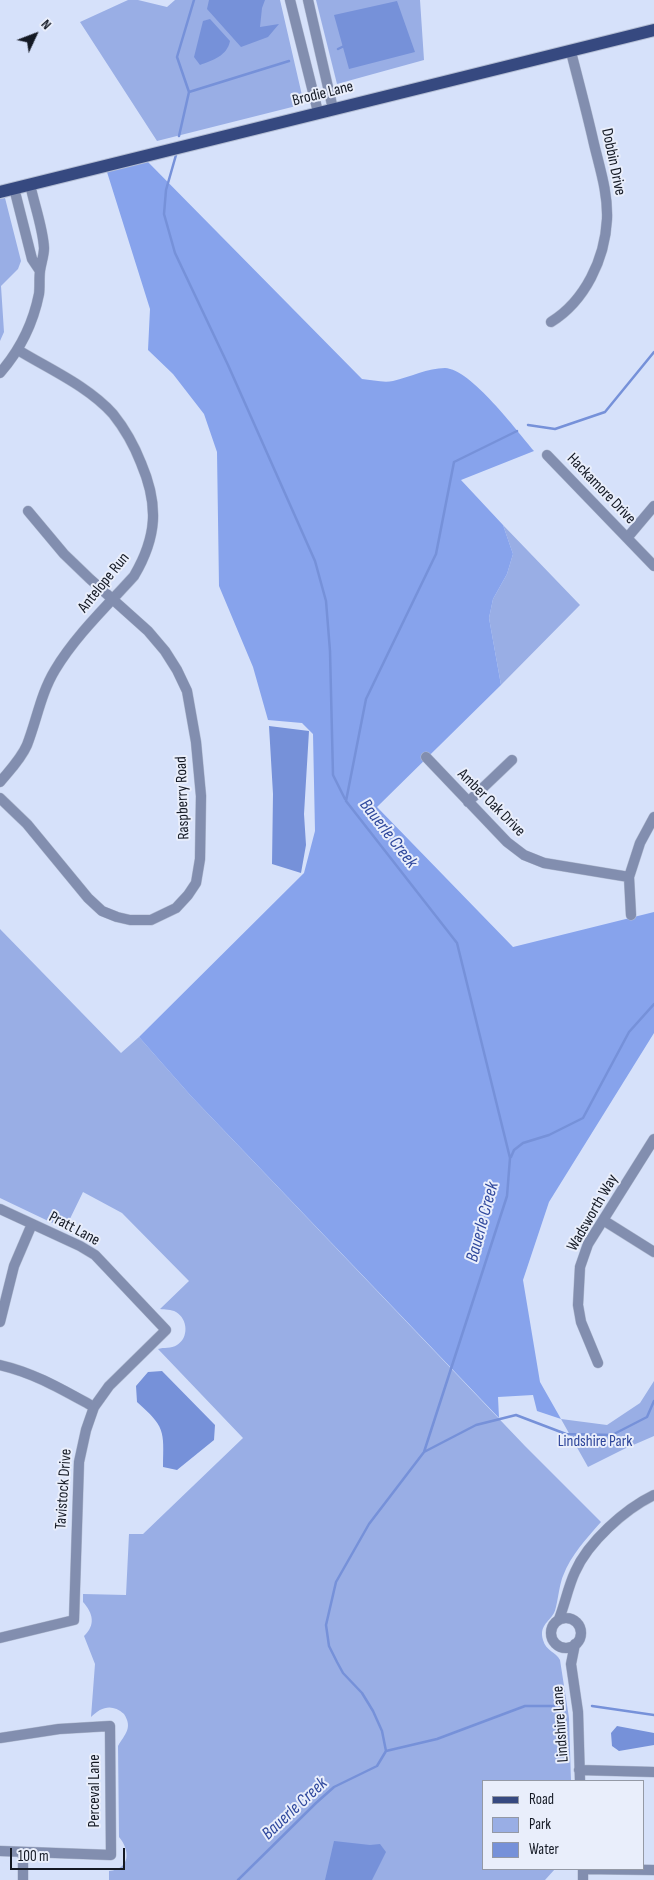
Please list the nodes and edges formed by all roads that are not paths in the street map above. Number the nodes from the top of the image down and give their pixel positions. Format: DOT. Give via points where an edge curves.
graph roads {
  1 [pos="290,0"];
  2 [pos="308,0"];
  3 [pos="654,30"];
  4 [pos="571,52"];
  5 [pos="333,109"];
  6 [pos="318,112"];
  7 [pos="30,184"];
  8 [pos="14,188"];
  9 [pos="0,192"];
  10 [pos="40,271"];
  11 [pos="551,322"];
  12 [pos="18,350"];
  13 [pos="0,373"];
  14 [pos="546,455"];
  15 [pos="654,506"];
  16 [pos="28,511"];
  17 [pos="627,538"];
  18 [pos="654,566"];
  19 [pos="113,600"];
  20 [pos="426,757"];
  21 [pos="512,760"];
  22 [pos="0,782"];
  23 [pos="0,798"];
  24 [pos="468,802"];
  25 [pos="654,817"];
  26 [pos="629,877"];
  27 [pos="631,915"];
  28 [pos="654,1140"];
  29 [pos="0,1209"];
  30 [pos="603,1220"];
  31 [pos="32,1224"];
  32 [pos="654,1252"];
  33 [pos="0,1322"];
  34 [pos="166,1330"];
  35 [pos="598,1363"];
  36 [pos="0,1365"];
  37 [pos="94,1407"];
  38 [pos="654,1495"];
  39 [pos="566,1598"];
  40 [pos="559,1619"];
  41 [pos="573,1620"];
  42 [pos="0,1638"];
  43 [pos="575,1644"];
  44 [pos="561,1646"];
  45 [pos="571,1664"];
  46 [pos="0,1738"];
  47 [pos="580,1770"];
  48 [pos="654,1772"];
  49 [pos="580,1780"];
  50 [pos="0,1851"];
  51 [pos="23,1852"];
  52 [pos="23,1880"];
  1 -- 6 [label="street"];
  2 -- 5 [label="street"];
  3 -- 4 [label="main road, Brodie Lane"];
  4 -- 5 [label="main road, Brodie Lane"];
  4 -- 11 [label="street, Dobbin Drive" via="605,188 607,219 604,244 595,270 572,306"];
  5 -- 6 [label="main road, Brodie Lane"];
  6 -- 7 [label="main road, Brodie Lane"];
  7 -- 8 [label="main road, Brodie Lane"];
  7 -- 10 [label="street" via="44,246"];
  8 -- 9 [label="main road, Brodie Lane"];
  8 -- 10 [label="street" via="32,259"];
  10 -- 12 [label="street" via="35,312"];
  12 -- 13 [label="street"];
  12 -- 19 [label="street, Antelope Run" via="88,392 112,414 133,442 146,474 153,500 151,536 134,576"];
  14 -- 17 [label="street, Hackamore Drive"];
  15 -- 17 [label="street"];
  16 -- 19 [label="street, Raspberry Road" via="64,554"];
  17 -- 18 [label="street, Hackamore Drive"];
  19 -- 22 [label="street, Antelope Run" via="73,644 55,670 39,704 26,746"];
  19 -- 23 [label="street, Raspberry Road" via="165,651 187,691 201,796 200,859 196,882 176,908 151,920 130,920 102,911 27,824"];
  20 -- 24 [label="street, Amber Oak Drive"];
  21 -- 24 [label="street"];
  24 -- 26 [label="street, Amber Oak Drive" via="507,842 531,859"];
  25 -- 26 [label="street" via="640,843"];
  26 -- 27 [label="street"];
  28 -- 30 [label="street, Wadsworth Way"];
  29 -- 31 [label="street, Pratt Lane"];
  30 -- 32 [label="street"];
  30 -- 35 [label="street, Wadsworth Way" via="588,1244 580,1267 578,1287 581,1322"];
  31 -- 33 [label="street" via="14,1266"];
  31 -- 34 [label="street, Pratt Lane" via="95,1256"];
  34 -- 37 [label="street, Tavistock Drive" via="116,1378"];
  36 -- 37 [label="street" via="37,1376"];
  37 -- 42 [label="street, Tavistock Drive" via="79,1462 74,1620"];
  38 -- 39 [label="street, Lindshire Lane" via="624,1514 590,1547 575,1571"];
  39 -- 40 [label="street, Lindshire Lane"];
  39 -- 41 [label="street, Lindshire Lane"];
  40 -- 41 [label="street"];
  40 -- 44 [label="street, Lindshire Lane" via="551,1631"];
  41 -- 43 [label="street, Lindshire Lane" via="580,1627"];
  43 -- 44 [label="street"];
  43 -- 45 [label="street, Lindshire Lane"];
  44 -- 45 [label="street, Lindshire Lane"];
  45 -- 47 [label="street, Lindshire Lane" via="578,1712"];
  46 -- 51 [label="street, Perceval Lane" via="59,1729 110,1726 111,1855"];
  47 -- 48 [label="street"];
  47 -- 49 [label="street, Lindshire Lane"];
  50 -- 51 [label="street"];
  51 -- 52 [label="street"];
}
